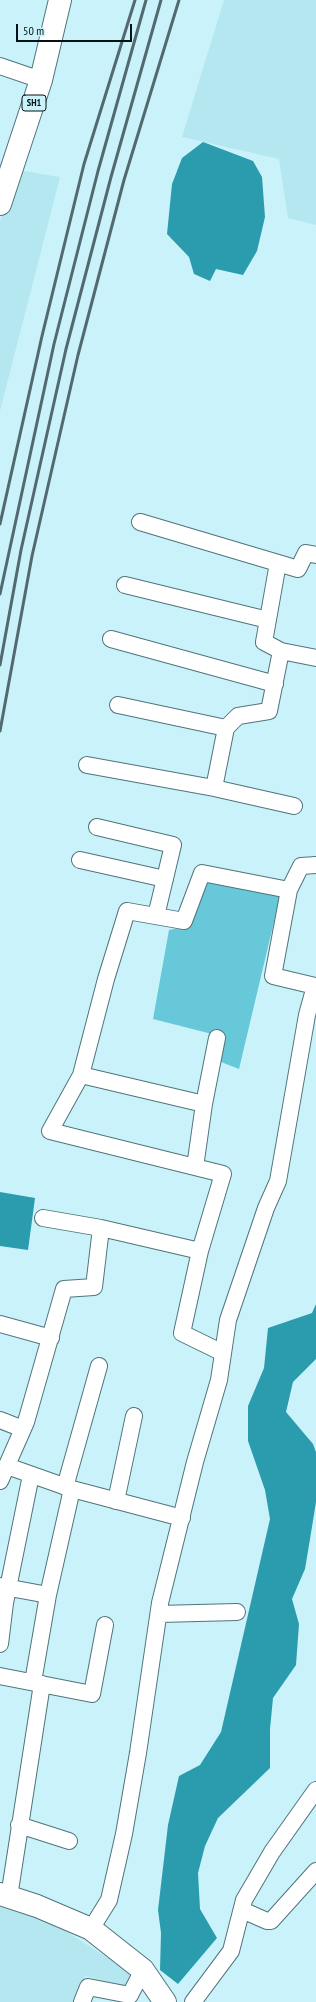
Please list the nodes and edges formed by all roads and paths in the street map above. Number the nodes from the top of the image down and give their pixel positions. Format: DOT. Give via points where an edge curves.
graph roads {
  1 [pos="60,0"];
  2 [pos="0,66"];
  3 [pos="41,80"];
  4 [pos="6,163"];
  5 [pos="0,204"];
  6 [pos="140,522"];
  7 [pos="316,555"];
  8 [pos="278,563"];
  9 [pos="125,585"];
  10 [pos="268,620"];
  11 [pos="111,639"];
  12 [pos="281,651"];
  13 [pos="316,658"];
  14 [pos="275,684"];
  15 [pos="118,705"];
  16 [pos="226,728"];
  17 [pos="87,765"];
  18 [pos="214,788"];
  19 [pos="294,806"];
  20 [pos="97,827"];
  21 [pos="80,860"];
  22 [pos="316,865"];
  23 [pos="165,880"];
  24 [pos="289,890"];
  25 [pos="156,916"];
  26 [pos="217,1038"];
  27 [pos="82,1075"];
  28 [pos="204,1104"];
  29 [pos="195,1167"];
  30 [pos="43,1218"];
  31 [pos="101,1228"];
  32 [pos="200,1251"];
  33 [pos="0,1324"];
  34 [pos="51,1338"];
  35 [pos="224,1353"];
  36 [pos="99,1366"];
  37 [pos="134,1416"];
  38 [pos="0,1420"];
  39 [pos="23,1429"];
  40 [pos="7,1466"];
  41 [pos="31,1475"];
  42 [pos="0,1481"];
  43 [pos="68,1488"];
  44 [pos="116,1501"];
  45 [pos="182,1518"];
  46 [pos="4,1586"];
  47 [pos="48,1595"];
  48 [pos="237,1612"];
  49 [pos="159,1614"];
  50 [pos="105,1625"];
  51 [pos="0,1644"];
  52 [pos="0,1676"];
  53 [pos="38,1683"];
  54 [pos="316,1790"];
  55 [pos="19,1825"];
  56 [pos="69,1841"];
  57 [pos="316,1871"];
  58 [pos="4,1896"];
  59 [pos="242,1910"];
  60 [pos="91,1929"];
  61 [pos="143,1970"];
  62 [pos="117,1998"];
  63 [pos="82,2002"];
  64 [pos="165,2002"];
  65 [pos="193,2002"];
  1 -- 3 [label="main road, SH1"];
  2 -- 3 [label="street"];
  3 -- 4 [label="main road, SH1"];
  4 -- 5 [label="main road, SH1"];
  6 -- 8 [label="street"];
  7 -- 8 [label="street" via="306,553 298,569"];
  8 -- 10 [label="street"];
  9 -- 10 [label="street"];
  10 -- 12 [label="street" via="264,642"];
  11 -- 14 [label="street"];
  12 -- 13 [label="street"];
  12 -- 14 [label="street"];
  14 -- 16 [label="street" via="269,711 238,716"];
  15 -- 16 [label="street"];
  16 -- 18 [label="street"];
  17 -- 18 [label="street"];
  18 -- 19 [label="street"];
  20 -- 23 [label="street" via="173,845"];
  21 -- 23 [label="street"];
  22 -- 24 [label="street" via="301,866"];
  23 -- 25 [label="street"];
  24 -- 25 [label="street" via="202,872 184,921"];
  24 -- 35 [label="street" via="273,976 315,986 307,1015 278,1181 266,1208 228,1320"];
  25 -- 27 [label="street" via="127,911"];
  26 -- 28 [label="street"];
  27 -- 28 [label="street"];
  27 -- 29 [label="street" via="50,1131"];
  28 -- 29 [label="street"];
  29 -- 32 [label="street" via="222,1174"];
  30 -- 31 [label="street"];
  31 -- 32 [label="street"];
  31 -- 34 [label="street" via="94,1287 64,1290"];
  32 -- 35 [label="street" via="182,1333"];
  33 -- 34 [label="street"];
  34 -- 39 [label="street"];
  35 -- 45 [label="street"];
  36 -- 43 [label="street"];
  37 -- 44 [label="street"];
  38 -- 39 [label="street"];
  39 -- 40 [label="street"];
  40 -- 41 [label="street"];
  40 -- 42 [label="street"];
  41 -- 43 [label="street"];
  41 -- 46 [label="street"];
  43 -- 44 [label="street"];
  43 -- 47 [label="street"];
  44 -- 45 [label="street"];
  45 -- 49 [label="street"];
  46 -- 47 [label="street"];
  46 -- 51 [label="street"];
  47 -- 53 [label="street"];
  48 -- 49 [label="street"];
  49 -- 60 [label="street" via="124,1834 109,1900"];
  50 -- 53 [label="street" via="92,1694"];
  52 -- 53 [label="street"];
  53 -- 55 [label="street"];
  54 -- 59 [label="street" via="272,1852 244,1900"];
  55 -- 56 [label="street"];
  55 -- 58 [label="street"];
  57 -- 59 [label="street" via="271,1921"];
  58 -- 60 [label="main road" via="37,1906"];
  59 -- 65 [label="street" via="231,1951"];
  60 -- 61 [label="main road"];
  61 -- 62 [label="street" via="130,1995"];
  61 -- 64 [label="main road"];
  62 -- 63 [label="street" via="88,1987"];
}
